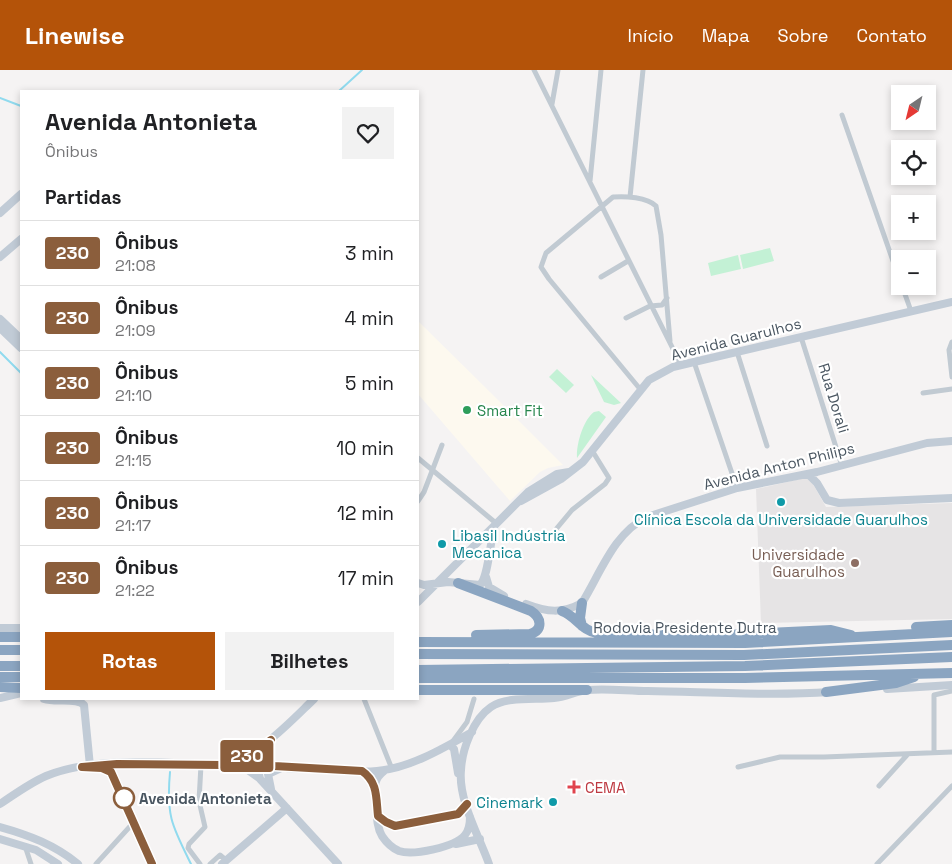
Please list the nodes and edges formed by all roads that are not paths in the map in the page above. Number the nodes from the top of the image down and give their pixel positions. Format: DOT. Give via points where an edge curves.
graph roads {
  1 [pos="534,70"];
  2 [pos="558,70"];
  3 [pos="601,70"];
  4 [pos="643,70"];
  5 [pos="552,105"];
  6 [pos="842,115"];
  7 [pos="590,182"];
  8 [pos="20,195"];
  9 [pos="630,198"];
  10 [pos="20,202"];
  11 [pos="11,204"];
  12 [pos="601,206"];
  13 [pos="0,213"];
  14 [pos="20,240"];
  15 [pos="891,254"];
  16 [pos="0,256"];
  17 [pos="628,261"];
  18 [pos="601,277"];
  19 [pos="905,295"];
  20 [pos="667,298"];
  21 [pos="952,302"];
  22 [pos="650,306"];
  23 [pos="911,311"];
  24 [pos="626,318"];
  25 [pos="0,319"];
  26 [pos="0,328"];
  27 [pos="801,337"];
  28 [pos="20,338"];
  29 [pos="670,341"];
  30 [pos="952,342"];
  31 [pos="20,347"];
  32 [pos="737,352"];
  33 [pos="694,362"];
  34 [pos="681,365"];
  35 [pos="952,378"];
  36 [pos="640,389"];
  37 [pos="952,389"];
  38 [pos="923,393"];
  39 [pos="952,441"];
  40 [pos="442,445"];
  41 [pos="767,446"];
  42 [pos="593,452"];
  43 [pos="419,459"];
  44 [pos="842,466"];
  45 [pos="431,470"];
  46 [pos="817,472"];
  47 [pos="808,474"];
  48 [pos="817,483"];
  49 [pos="737,488"];
  50 [pos="952,498"];
  51 [pos="419,500"];
  52 [pos="496,525"];
  53 [pos="557,528"];
  54 [pos="470,550"];
  55 [pos="487,558"];
  56 [pos="486,577"];
  57 [pos="419,583"];
  58 [pos="458,583"];
  59 [pos="437,584"];
  60 [pos="419,598"];
  61 [pos="582,603"];
  62 [pos="562,611"];
  63 [pos="952,625"];
  64 [pos="583,627"];
  65 [pos="0,628"];
  66 [pos="20,628"];
  67 [pos="952,632"];
  68 [pos="419,636"];
  69 [pos="877,636"];
  70 [pos="3,637"];
  71 [pos="862,637"];
  72 [pos="20,638"];
  73 [pos="20,642"];
  74 [pos="419,642"];
  75 [pos="952,645"];
  76 [pos="0,650"];
  77 [pos="20,650"];
  78 [pos="419,654"];
  79 [pos="952,657"];
  80 [pos="0,666"];
  81 [pos="20,666"];
  82 [pos="419,670"];
  83 [pos="952,673"];
  84 [pos="925,674"];
  85 [pos="0,677"];
  86 [pos="20,677"];
  87 [pos="419,678"];
  88 [pos="952,685"];
  89 [pos="0,687"];
  90 [pos="20,688"];
  91 [pos="419,690"];
  92 [pos="587,690"];
  93 [pos="952,691"];
  94 [pos="826,692"];
  95 [pos="20,693"];
  96 [pos="0,698"];
  97 [pos="474,699"];
  98 [pos="49,700"];
  99 [pos="313,700"];
  100 [pos="364,700"];
  101 [pos="472,731"];
  102 [pos="271,740"];
  103 [pos="450,745"];
  104 [pos="264,750"];
  105 [pos="934,752"];
  106 [pos="952,752"];
  107 [pos="908,754"];
  108 [pos="134,764"];
  109 [pos="201,765"];
  110 [pos="223,765"];
  111 [pos="86,766"];
  112 [pos="738,767"];
  113 [pos="283,768"];
  114 [pos="389,769"];
  115 [pos="362,771"];
  116 [pos="115,778"];
  117 [pos="260,779"];
  118 [pos="460,780"];
  119 [pos="375,783"];
  120 [pos="880,786"];
  121 [pos="952,786"];
  122 [pos="272,792"];
  123 [pos="2,800"];
  124 [pos="287,808"];
  125 [pos="470,815"];
  126 [pos="134,822"];
  127 [pos="0,827"];
  128 [pos="22,833"];
  129 [pos="480,839"];
  130 [pos="4,840"];
  131 [pos="25,846"];
  132 [pos="447,846"];
  133 [pos="36,850"];
  134 [pos="30,862"];
  135 [pos="224,862"];
  136 [pos="58,864"];
  137 [pos="78,864"];
  138 [pos="96,864"];
  139 [pos="152,864"];
  140 [pos="200,864"];
  141 [pos="210,864"];
  142 [pos="338,864"];
  143 [pos="489,864"];
  144 [pos="877,864"];
  1 -- 5 [label="street"];
  2 -- 5 [label="street"];
  3 -- 7 [label="street"];
  4 -- 9 [label="street"];
  5 -- 7 [label="street"];
  6 -- 15 [label="street"];
  7 -- 12 [label="street"];
  8 -- 11 [label="street"];
  9 -- 12 [label="street" via="613,197"];
  9 -- 20 [label="street" via="653,203 658,213"];
  10 -- 11 [label="street"];
  11 -- 13 [label="street"];
  12 -- 17 [label="street"];
  12 -- 36 [label="street" via="546,253 541,267"];
  14 -- 16 [label="street"];
  17 -- 18 [label="street"];
  17 -- 22 [label="street"];
  19 -- 23 [label="street"];
  20 -- 22 [label="street" via="662,305"];
  20 -- 29 [label="street"];
  21 -- 23 [label="street, Avenida Guarulhos"];
  22 -- 24 [label="street"];
  22 -- 29 [label="street"];
  23 -- 27 [label="street, Avenida Guarulhos"];
  25 -- 28 [label="street"];
  26 -- 31 [label="street"];
  27 -- 32 [label="street, Avenida Guarulhos"];
  27 -- 44 [label="street, Rua Dorali"];
  29 -- 34 [label="street"];
  30 -- 35 [label="street"];
  32 -- 33 [label="street, Avenida Guarulhos"];
  32 -- 41 [label="street"];
  33 -- 34 [label="street, Avenida Guarulhos"];
  33 -- 49 [label="street"];
  34 -- 36 [label="street, Avenida Guarulhos" via="658,374"];
  36 -- 42 [label="street, Avenida Guarulhos"];
  37 -- 38 [label="street"];
  39 -- 44 [label="street, Avenida Anton Philips" via="927,443"];
  40 -- 45 [label="street"];
  42 -- 52 [label="street, Avenida Guarulhos" via="569,472 521,501"];
  42 -- 53 [label="street" via="609,478 572,510"];
  43 -- 45 [label="street"];
  44 -- 46 [label="street, Avenida Anton Philips"];
  45 -- 51 [label="street"];
  45 -- 52 [label="street"];
  46 -- 47 [label="street, Avenida Anton Philips"];
  46 -- 48 [label="street"];
  47 -- 48 [label="street"];
  47 -- 49 [label="street, Avenida Anton Philips"];
  48 -- 50 [label="street" via="828,500 839,503"];
  49 -- 61 [label="street, Avenida Anton Philips" via="636,522 622,536"];
  52 -- 54 [label="street, Avenida Guarulhos"];
  52 -- 55 [label="street"];
  54 -- 55 [label="street" via="478,550"];
  54 -- 59 [label="street, Avenida Guarulhos"];
  55 -- 56 [label="street"];
  56 -- 58 [label="street" via="476,586"];
  56 -- 62 [label="street" via="490,587 499,594 542,610"];
  57 -- 59 [label="street"];
  58 -- 59 [label="street"];
  58 -- 68 [label="highway" via="531,611 539,618 537,631 530,634"];
  59 -- 60 [label="street, Avenida Guarulhos"];
  61 -- 62 [label="street"];
  61 -- 64 [label="highway" via="580,618"];
  62 -- 64 [label="highway"];
  63 -- 69 [label="highway" via="896,629"];
  64 -- 71 [label="highway" via="597,633 704,636 831,630"];
  65 -- 66 [label="street"];
  67 -- 69 [label="highway, Rodovia Presidente Dutra"];
  69 -- 71 [label="highway, Rodovia Presidente Dutra"];
  70 -- 72 [label="highway"];
  70 -- 73 [label="highway"];
  71 -- 74 [label="highway, Rodovia Presidente Dutra" via="737,644"];
  75 -- 78 [label="highway, Rodovia Presidente Dutra" via="744,655"];
  76 -- 77 [label="highway"];
  79 -- 82 [label="highway" via="745,666"];
  80 -- 81 [label="highway"];
  83 -- 84 [label="highway"];
  84 -- 87 [label="highway" via="745,678"];
  84 -- 94 [label="highway" via="896,683"];
  85 -- 86 [label="highway"];
  88 -- 94 [label="street"];
  89 -- 90 [label="highway"];
  91 -- 92 [label="highway"];
  92 -- 94 [label="street"];
  92 -- 101 [label="street" via="556,698 498,703 484,713"];
  93 -- 105 [label="street" via="934,695"];
  95 -- 96 [label="street"];
  97 -- 103 [label="street" via="466,722"];
  98 -- 111 [label="street" via="84,705"];
  99 -- 102 [label="street"];
  100 -- 114 [label="street"];
  101 -- 103 [label="street"];
  101 -- 118 [label="street" via="463,754"];
  102 -- 104 [label="street"];
  102 -- 110 [label="street" via="249,756"];
  103 -- 114 [label="street"];
  103 -- 118 [label="street" via="454,749"];
  104 -- 113 [label="street" via="267,762"];
  104 -- 117 [label="street" via="257,768"];
  105 -- 106 [label="street"];
  105 -- 107 [label="street"];
  107 -- 112 [label="street" via="780,757"];
  107 -- 120 [label="street"];
  108 -- 109 [label="street"];
  108 -- 111 [label="street"];
  108 -- 116 [label="street" via="125,767"];
  109 -- 110 [label="street"];
  109 -- 140 [label="street" via="199,802 205,827 188,848"];
  110 -- 117 [label="street" via="245,768"];
  111 -- 116 [label="street" via="107,769"];
  111 -- 123 [label="street" via="47,776"];
  113 -- 115 [label="street"];
  113 -- 122 [label="street" via="268,774"];
  114 -- 115 [label="street"];
  114 -- 119 [label="street" via="378,776"];
  115 -- 119 [label="street"];
  116 -- 126 [label="street"];
  117 -- 122 [label="street"];
  118 -- 125 [label="street"];
  119 -- 132 [label="street" via="378,827 390,846 408,852"];
  121 -- 144 [label="street"];
  122 -- 124 [label="street"];
  124 -- 135 [label="street"];
  124 -- 142 [label="street"];
  125 -- 129 [label="street"];
  125 -- 132 [label="street" via="465,835"];
  126 -- 138 [label="street"];
  126 -- 139 [label="street"];
  127 -- 128 [label="street"];
  128 -- 130 [label="street"];
  128 -- 137 [label="street" via="49,845"];
  129 -- 132 [label="street"];
  129 -- 143 [label="street"];
  130 -- 131 [label="street"];
  131 -- 133 [label="street"];
  131 -- 134 [label="street"];
  133 -- 134 [label="street"];
  133 -- 136 [label="street"];
  135 -- 141 [label="street" via="220,855"];
}
